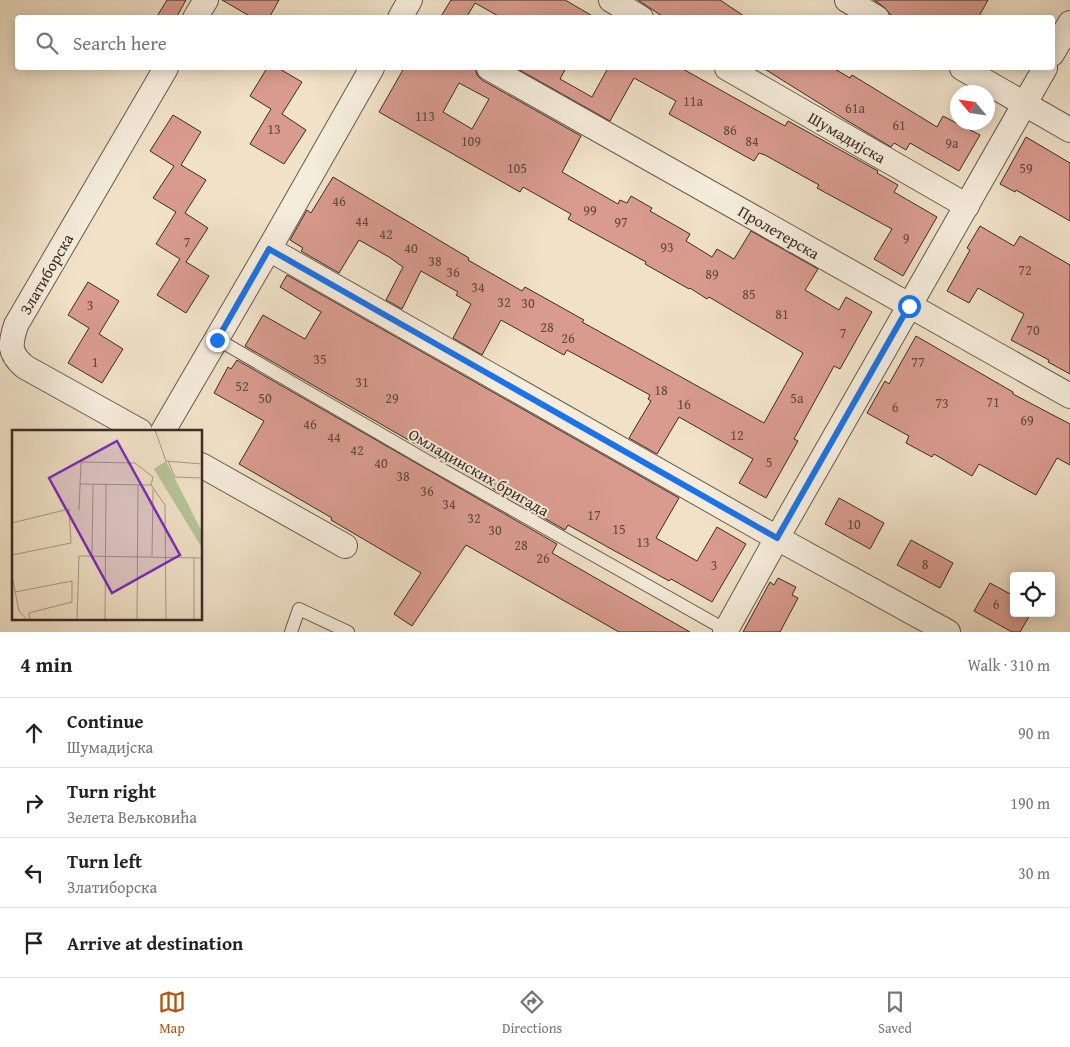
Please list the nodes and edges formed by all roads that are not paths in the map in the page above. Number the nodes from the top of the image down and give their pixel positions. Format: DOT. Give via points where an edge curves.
graph roads {
  1 [pos="206,0"];
  2 [pos="410,0"];
  3 [pos="611,0"];
  4 [pos="846,0"];
  5 [pos="197,15"];
  6 [pos="401,15"];
  7 [pos="636,15"];
  8 [pos="871,15"];
  9 [pos="1070,23"];
  10 [pos="1055,49"];
  11 [pos="165,70"];
  12 [pos="371,70"];
  13 [pos="493,70"];
  14 [pos="730,70"];
  15 [pos="965,70"];
  16 [pos="1044,70"];
  17 [pos="1024,104"];
  18 [pos="1070,130"];
  19 [pos="967,206"];
  20 [pos="269,249"];
  21 [pos="909,306"];
  22 [pos="217,340"];
  23 [pos="1070,396"];
  24 [pos="138,430"];
  25 [pos="164,430"];
  26 [pos="202,466"];
  27 [pos="777,538"];
  28 [pos="345,546"];
  29 [pos="726,631"];
  30 [pos="291,632"];
  31 [pos="348,632"];
  32 [pos="948,632"];
  1 -- 5 [label="street"];
  2 -- 6 [label="street"];
  3 -- 7 [label="street"];
  4 -- 8 [label="street"];
  9 -- 10 [label="street"];
  11 -- 24 [label="street, Златиборска" via="16,325 11,339 12,353 25,367"];
  12 -- 20 [label="street"];
  13 -- 21 [label="street, Пролетерска"];
  14 -- 19 [label="street, Шумадијска"];
  15 -- 17 [label="street"];
  16 -- 17 [label="street"];
  17 -- 18 [label="street"];
  17 -- 19 [label="street"];
  19 -- 21 [label="street"];
  20 -- 22 [label="street"];
  20 -- 27 [label="street"];
  21 -- 23 [label="street, Пролетерска"];
  21 -- 27 [label="street"];
  22 -- 25 [label="street"];
  22 -- 29 [label="lane, Омладинских бригада"];
  26 -- 28 [label="street"];
  27 -- 29 [label="street"];
  27 -- 32 [label="street"];
  30 -- 31 [label="lane" via="299,609"];
}
